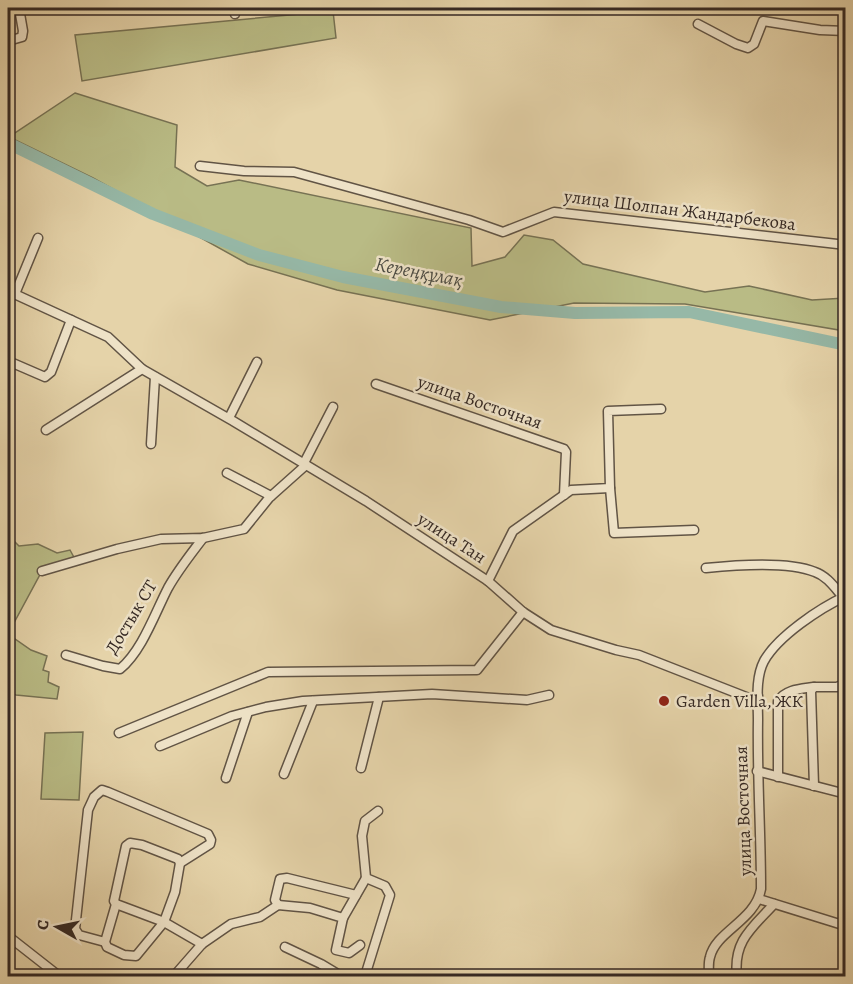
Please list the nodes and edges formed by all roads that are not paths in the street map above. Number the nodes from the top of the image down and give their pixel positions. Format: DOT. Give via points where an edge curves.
graph roads {
  1 [pos="19,8"];
  2 [pos="698,24"];
  3 [pos="846,31"];
  4 [pos="8,40"];
  5 [pos="200,166"];
  6 [pos="38,238"];
  7 [pos="846,245"];
  8 [pos="11,293"];
  9 [pos="71,320"];
  10 [pos="8,361"];
  11 [pos="257,362"];
  12 [pos="142,369"];
  13 [pos="155,377"];
  14 [pos="376,384"];
  15 [pos="333,407"];
  16 [pos="662,409"];
  17 [pos="229,418"];
  18 [pos="46,430"];
  19 [pos="151,444"];
  20 [pos="305,464"];
  21 [pos="227,473"];
  22 [pos="610,488"];
  23 [pos="564,495"];
  24 [pos="272,496"];
  25 [pos="694,530"];
  26 [pos="203,538"];
  27 [pos="706,568"];
  28 [pos="42,571"];
  29 [pos="488,581"];
  30 [pos="844,597"];
  31 [pos="523,612"];
  32 [pos="66,655"];
  33 [pos="846,683"];
  34 [pos="814,687"];
  35 [pos="549,695"];
  36 [pos="758,696"];
  37 [pos="379,697"];
  38 [pos="313,700"];
  39 [pos="248,712"];
  40 [pos="119,733"];
  41 [pos="160,746"];
  42 [pos="361,768"];
  43 [pos="757,771"];
  44 [pos="284,774"];
  45 [pos="778,777"];
  46 [pos="226,778"];
  47 [pos="814,786"];
  48 [pos="846,795"];
  49 [pos="378,811"];
  50 [pos="180,863"];
  51 [pos="366,878"];
  52 [pos="356,895"];
  53 [pos="759,899"];
  54 [pos="116,904"];
  55 [pos="774,904"];
  56 [pos="278,905"];
  57 [pos="343,918"];
  58 [pos="164,922"];
  59 [pos="846,926"];
  60 [pos="8,936"];
  61 [pos="105,942"];
  62 [pos="202,944"];
  63 [pos="360,945"];
  64 [pos="285,947"];
  65 [pos="59,976"];
  66 [pos="174,976"];
  67 [pos="341,976"];
  68 [pos="365,976"];
  69 [pos="709,976"];
  70 [pos="737,976"];
  1 -- 4 [label="street" via="22,37"];
  2 -- 3 [label="street" via="748,48 754,44 763,21"];
  5 -- 7 [label="street, улица Шолпан Жандарбекова" via="294,172 503,232 554,212"];
  6 -- 8 [label="street, улица Тан"];
  8 -- 9 [label="street, улица Тан"];
  9 -- 10 [label="street" via="51,372 45,376"];
  9 -- 12 [label="street, улица Тан" via="108,337"];
  11 -- 17 [label="street"];
  12 -- 13 [label="street, улица Тан"];
  12 -- 18 [label="street"];
  13 -- 17 [label="street, улица Тан"];
  13 -- 19 [label="street"];
  14 -- 23 [label="street, улица Восточная" via="564,449"];
  15 -- 20 [label="street"];
  16 -- 22 [label="street" via="608,411"];
  17 -- 20 [label="street, улица Тан"];
  20 -- 24 [label="street"];
  20 -- 29 [label="street, улица Тан"];
  21 -- 24 [label="street"];
  22 -- 23 [label="street" via="571,490"];
  22 -- 25 [label="street" via="614,533"];
  23 -- 29 [label="street" via="513,531"];
  24 -- 26 [label="street" via="244,529"];
  26 -- 28 [label="street" via="161,540 117,549"];
  26 -- 32 [label="street, Достык СТ" via="169,586 147,631 120,669"];
  27 -- 30 [label="street" via="760,565 805,569 822,575"];
  29 -- 31 [label="street, улица Тан"];
  30 -- 36 [label="street, улица Восточная" via="778,644 763,662"];
  31 -- 36 [label="street, улица Тан" via="564,635 639,656 749,698"];
  31 -- 40 [label="street" via="477,670 268,672"];
  33 -- 34 [label="street"];
  34 -- 45 [label="street" via="792,691 778,701"];
  34 -- 47 [label="street" via="810,697"];
  35 -- 37 [label="street" via="527,700 432,694"];
  36 -- 43 [label="street, улица Восточная"];
  37 -- 38 [label="street"];
  37 -- 42 [label="street"];
  38 -- 39 [label="street"];
  38 -- 44 [label="street"];
  39 -- 41 [label="street"];
  39 -- 46 [label="street"];
  43 -- 45 [label="street"];
  43 -- 53 [label="street, улица Восточная"];
  45 -- 47 [label="street"];
  47 -- 48 [label="street"];
  49 -- 51 [label="street" via="365,821 362,836"];
  50 -- 54 [label="street" via="130,843 126,846"];
  50 -- 58 [label="street"];
  50 -- 61 [label="street" via="210,844 207,834 102,790 94,797 88,810 75,928 79,935"];
  51 -- 52 [label="street"];
  51 -- 68 [label="street" via="385,886 390,896"];
  52 -- 56 [label="street" via="287,878 280,879 275,900"];
  52 -- 57 [label="street"];
  53 -- 55 [label="street"];
  53 -- 69 [label="street, улица Восточная" via="712,951"];
  54 -- 58 [label="street"];
  54 -- 61 [label="street"];
  55 -- 59 [label="street"];
  55 -- 70 [label="street" via="744,936 735,959"];
  56 -- 57 [label="street" via="310,908"];
  56 -- 62 [label="street" via="260,917 231,924"];
  57 -- 63 [label="street" via="336,950 349,954"];
  58 -- 61 [label="street" via="136,956 124,955"];
  58 -- 62 [label="street"];
  60 -- 65 [label="street"];
  62 -- 66 [label="street"];
  64 -- 67 [label="street"];
}
